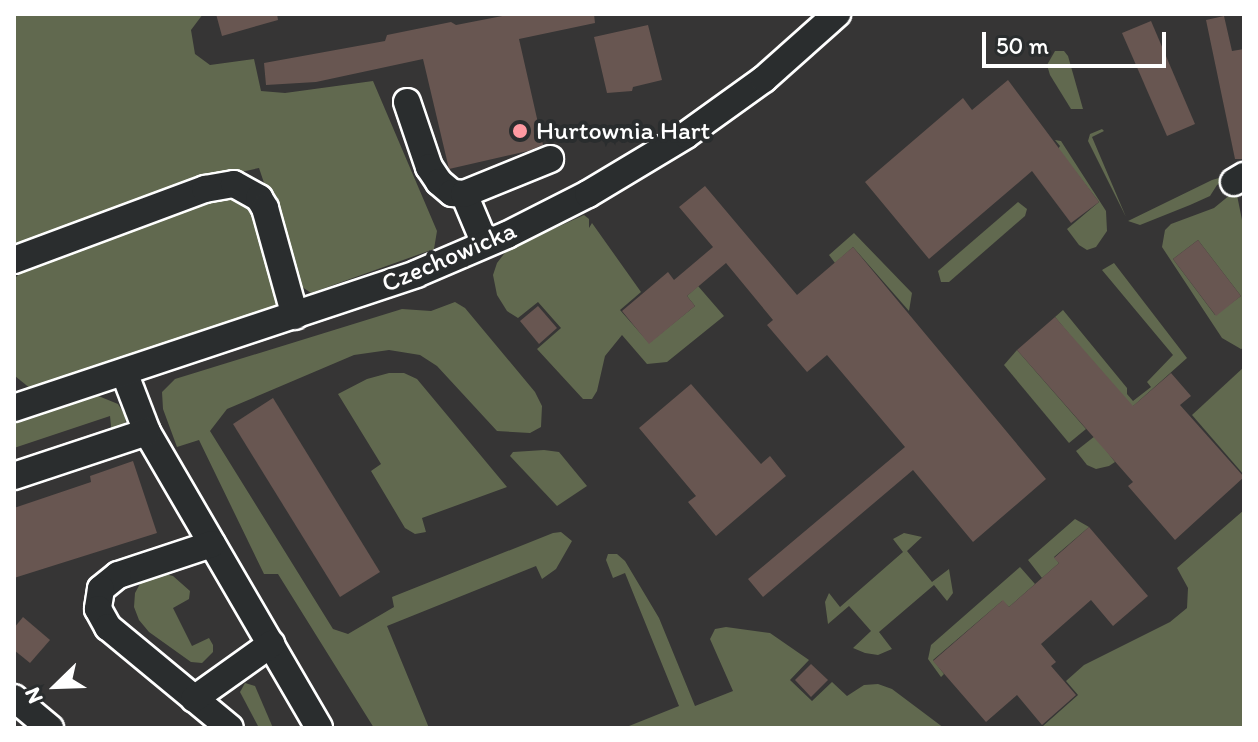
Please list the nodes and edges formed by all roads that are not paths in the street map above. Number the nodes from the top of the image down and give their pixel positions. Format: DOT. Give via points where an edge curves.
graph roads {
  1 [pos="837,14"];
  2 [pos="407,102"];
  3 [pos="550,159"];
  4 [pos="464,194"];
  5 [pos="485,244"];
  6 [pos="14,260"];
  7 [pos="295,316"];
  8 [pos="124,372"];
  9 [pos="15,403"];
  10 [pos="147,432"];
  11 [pos="14,476"];
  12 [pos="212,544"];
  13 [pos="271,644"];
  14 [pos="14,698"];
  15 [pos="194,699"];
  16 [pos="50,728"];
  17 [pos="230,728"];
  18 [pos="319,728"];
  1 -- 5 [label="street, Czechowicka" via="764,79 686,135 588,194"];
  2 -- 4 [label="street" via="429,167 452,193"];
  3 -- 4 [label="street"];
  4 -- 5 [label="street"];
  5 -- 7 [label="street, Czechowicka"];
  6 -- 7 [label="street" via="205,189 234,184 259,198 265,208"];
  7 -- 8 [label="street, Czechowicka"];
  8 -- 9 [label="street, Czechowicka"];
  8 -- 10 [label="street"];
  10 -- 11 [label="street"];
  10 -- 12 [label="street"];
  12 -- 13 [label="street"];
  12 -- 15 [label="street" via="118,575 107,581 98,598 108,627"];
  13 -- 15 [label="street"];
  13 -- 18 [label="street"];
  14 -- 16 [label="street"];
  15 -- 17 [label="street"];
}
